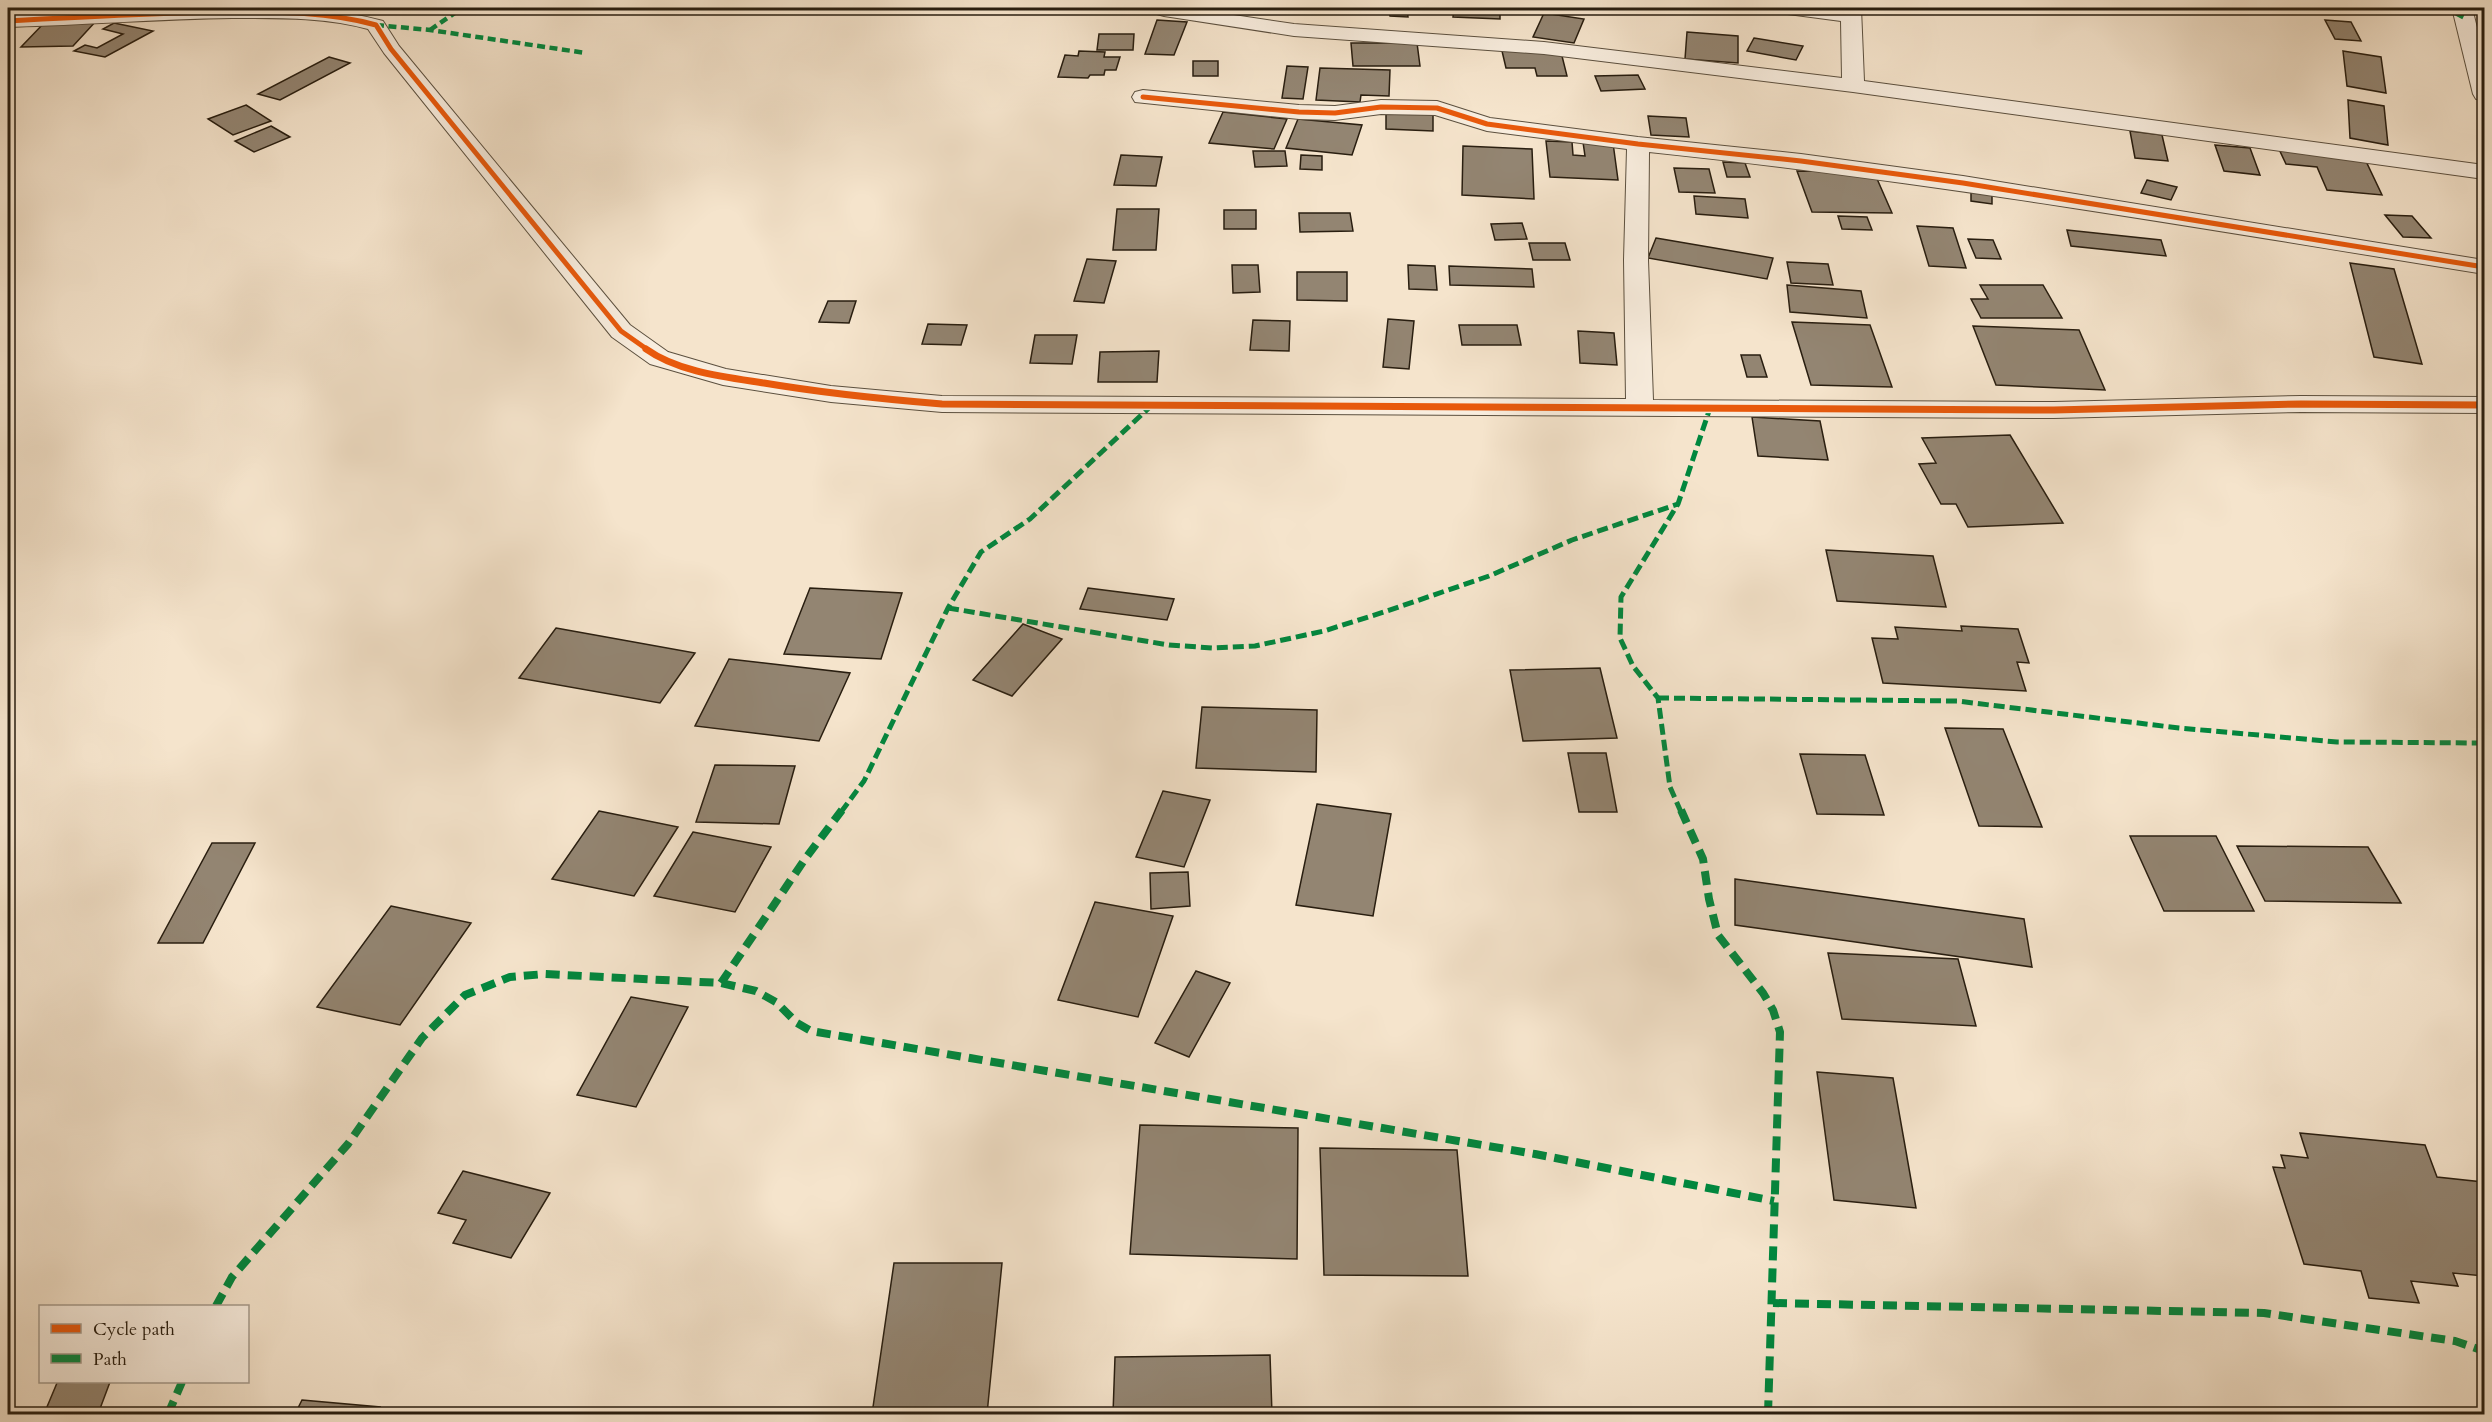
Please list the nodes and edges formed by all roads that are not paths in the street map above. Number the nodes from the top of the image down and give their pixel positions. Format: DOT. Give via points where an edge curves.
graph roads {
  1 [pos="1788,8"];
  2 [pos="2462,8"];
  3 [pos="1164,10"];
  4 [pos="1850,12"];
  5 [pos="8,21"];
  6 [pos="1853,86"];
  7 [pos="2484,94"];
  8 [pos="1143,97"];
  9 [pos="1638,144"];
  10 [pos="2484,172"];
  11 [pos="2484,267"];
  12 [pos="2484,405"];
  13 [pos="1640,406"];
  1 -- 4 [label="street"];
  2 -- 7 [label="street"];
  3 -- 6 [label="street" via="1294,30 1544,48"];
  4 -- 6 [label="street"];
  5 -- 13 [label="street" via="152,12 297,11 376,25 621,331 659,358 723,377 831,394 942,404"];
  6 -- 10 [label="street"];
  8 -- 9 [label="street" via="1299,112 1437,108 1487,124"];
  9 -- 11 [label="street" via="1962,183"];
  9 -- 13 [label="street"];
  12 -- 13 [label="street" via="2301,404 2054,411"];
}
